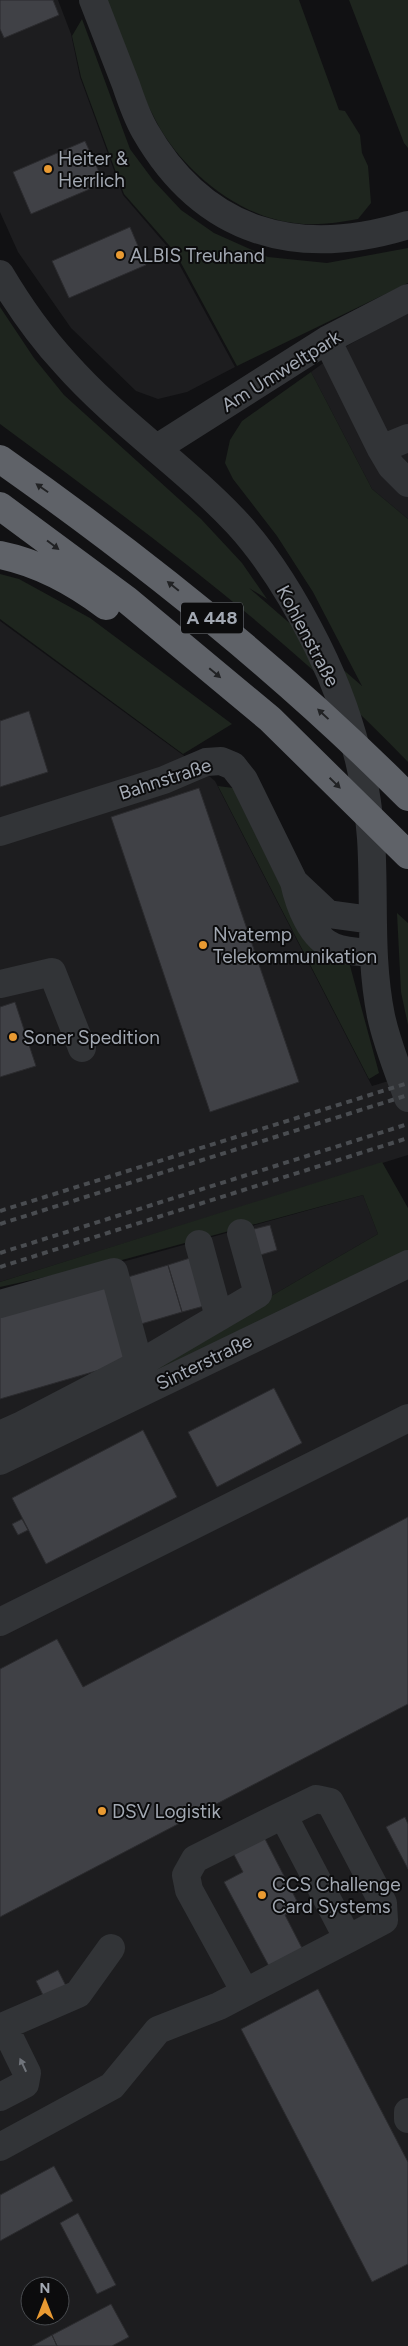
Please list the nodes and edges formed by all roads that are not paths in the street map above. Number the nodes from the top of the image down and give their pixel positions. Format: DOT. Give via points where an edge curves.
graph roads {
  1 [pos="93,0"];
  2 [pos="408,225"];
  3 [pos="0,274"];
  4 [pos="408,298"];
  5 [pos="327,340"];
  6 [pos="399,436"];
  7 [pos="158,448"];
  8 [pos="0,458"];
  9 [pos="406,478"];
  10 [pos="0,506"];
  11 [pos="0,554"];
  12 [pos="178,641"];
  13 [pos="408,796"];
  14 [pos="0,832"];
  15 [pos="408,855"];
  16 [pos="294,882"];
  17 [pos="372,920"];
  18 [pos="373,953"];
  19 [pos="0,984"];
  20 [pos="82,1048"];
  21 [pos="408,1098"];
  22 [pos="241,1233"];
  23 [pos="198,1244"];
  24 [pos="408,1264"];
  25 [pos="0,1304"];
  26 [pos="219,1317"];
  27 [pos="139,1364"];
  28 [pos="408,1418"];
  29 [pos="18,1435"];
  30 [pos="0,1461"];
  31 [pos="0,1622"];
  32 [pos="283,1814"];
  33 [pos="348,1938"];
  34 [pos="111,1948"];
  35 [pos="245,1992"];
  36 [pos="2,2027"];
  37 [pos="0,2097"];
  38 [pos="408,2112"];
  39 [pos="408,2119"];
  40 [pos="0,2147"];
  1 -- 2 [label="street" via="144,129 166,164 196,196 251,228 305,240 347,240"];
  3 -- 7 [label="street, Kohlenstraße" via="20,308 65,364"];
  4 -- 5 [label="street, Am Umweltpark"];
  5 -- 6 [label="street"];
  5 -- 7 [label="street, Am Umweltpark"];
  6 -- 9 [label="street"];
  7 -- 17 [label="street, Kohlenstraße" via="239,525 270,566 318,646 342,703 361,769 367,800"];
  13 -- 8 [label="highway, A 448, one-way" via="242,642 150,568"];
  10 -- 12 [label="highway, A 448, one-way"];
  11 -- 12 [label="highway" via="56,574 139,630"];
  12 -- 15 [label="highway, A 448, one-way" via="270,719"];
  14 -- 16 [label="street, Bahnstraße" via="164,780 206,762 221,761 233,766 244,780"];
  16 -- 17 [label="street, Bahnstraße" via="328,914"];
  16 -- 18 [label="street, Bahnstraße" via="309,921 324,943"];
  17 -- 18 [label="street, Kohlenstraße"];
  18 -- 21 [label="street, Kohlenstraße" via="381,1017"];
  19 -- 20 [label="street" via="52,972"];
  22 -- 26 [label="street" via="258,1294"];
  23 -- 26 [label="street"];
  24 -- 29 [label="street, Sinterstraße"];
  25 -- 27 [label="street" via="114,1272"];
  26 -- 27 [label="street"];
  27 -- 29 [label="street"];
  28 -- 31 [label="street"];
  29 -- 30 [label="street, Sinterstraße"];
  32 -- 33 [label="street"];
  32 -- 33 [label="street" via="316,1799 330,1802 383,1903 384,1920"];
  32 -- 35 [label="street" via="194,1859 186,1875 189,1890"];
  33 -- 35 [label="street"];
  34 -- 36 [label="street" via="78,1994"];
  35 -- 40 [label="street" via="220,2006 158,2030 112,2086"];
  37 -- 36 [label="street, one-way" via="25,2084 27,2073"];
  38 -- 39 [label="street"];
}
